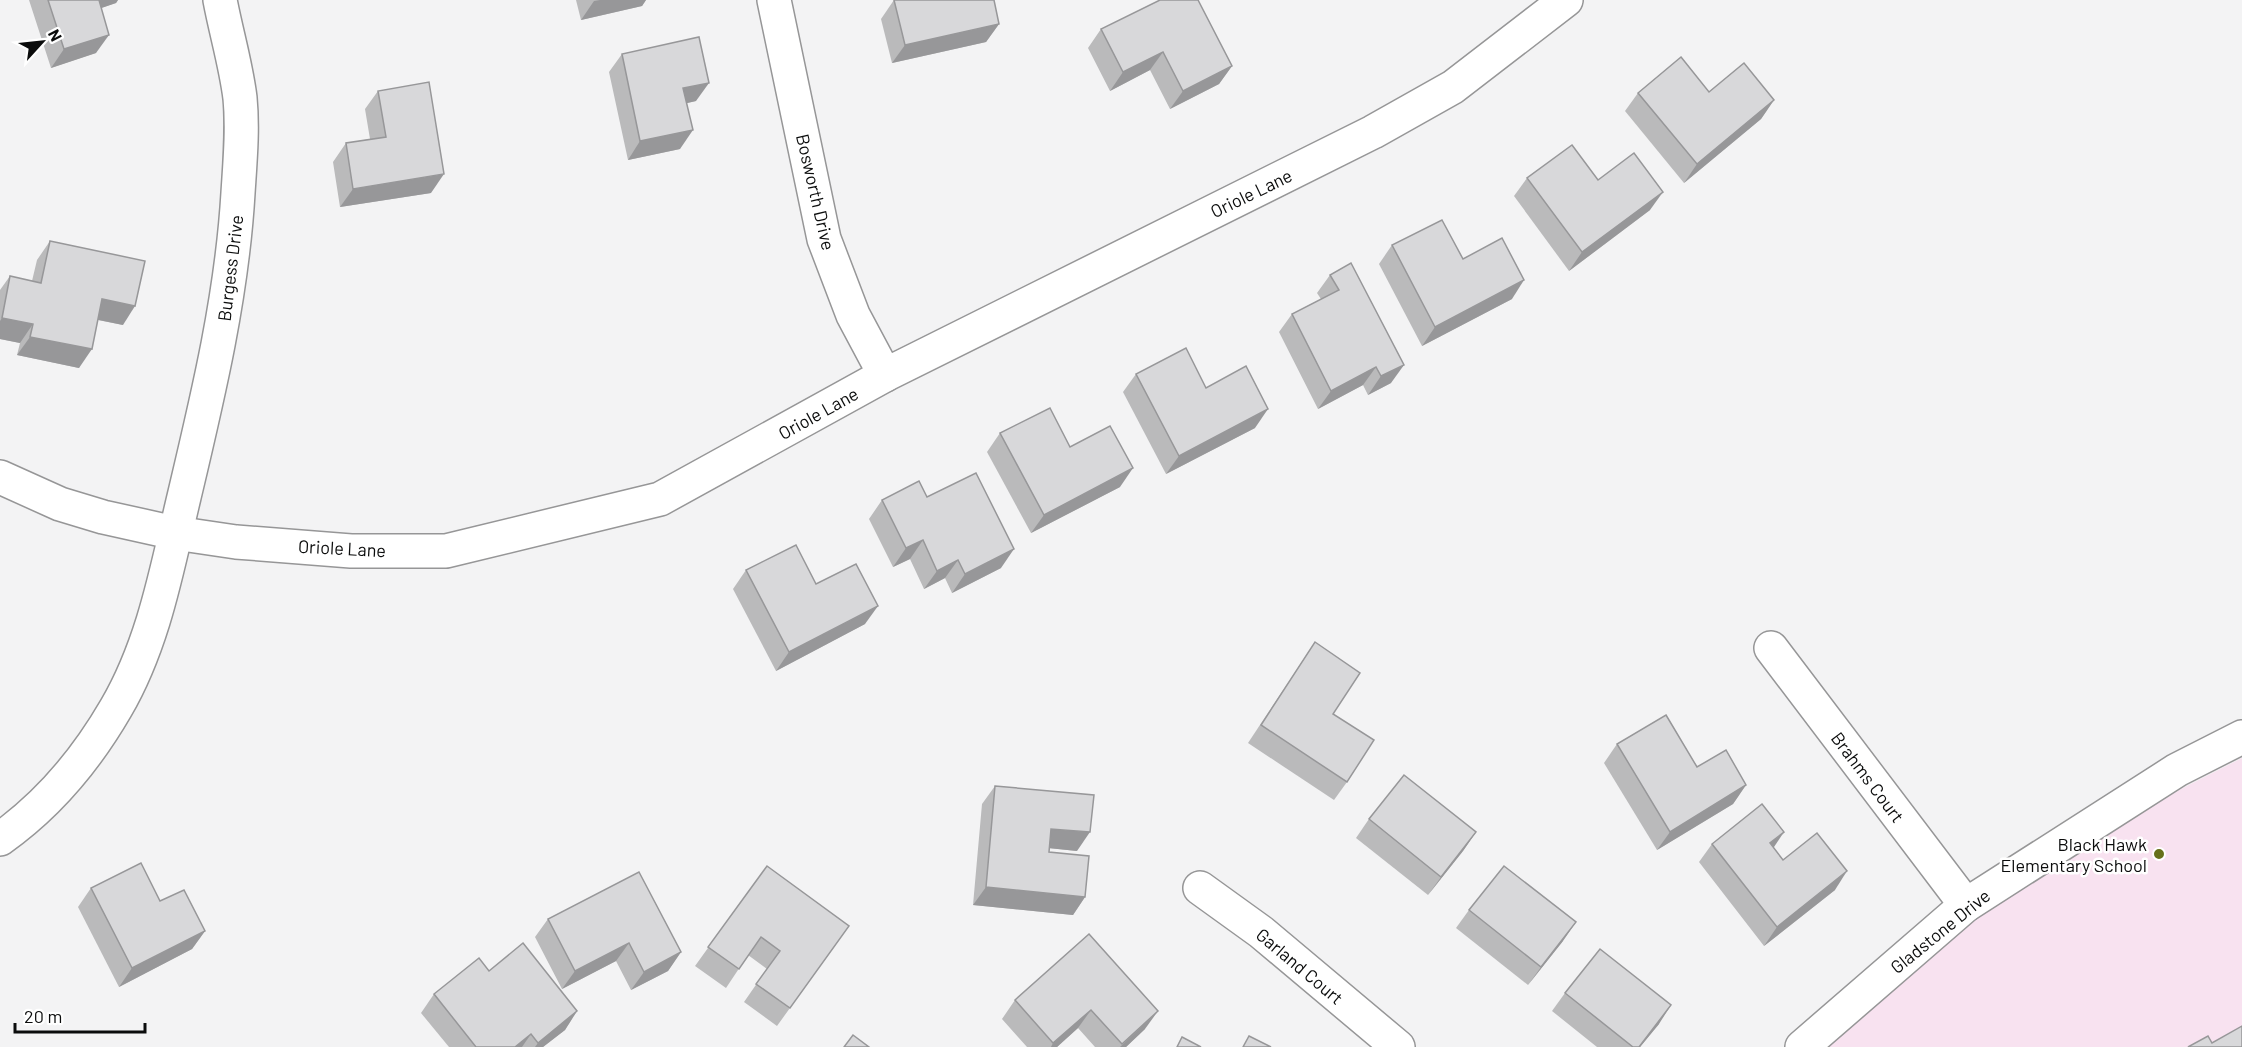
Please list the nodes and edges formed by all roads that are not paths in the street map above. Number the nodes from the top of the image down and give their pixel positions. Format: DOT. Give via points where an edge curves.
graph roads {
  1 [pos="220,0"];
  2 [pos="774,0"];
  3 [pos="1566,0"];
  4 [pos="885,375"];
  5 [pos="0,477"];
  6 [pos="175,533"];
  7 [pos="1771,648"];
  8 [pos="2242,737"];
  9 [pos="0,839"];
  10 [pos="1200,888"];
  11 [pos="1966,905"];
  12 [pos="1398,1047"];
  13 [pos="1802,1047"];
  1 -- 6 [label="street, Burgess Drive" via="240,97 237,211 227,305"];
  2 -- 4 [label="street, Bosworth Drive" via="824,239 854,315"];
  3 -- 4 [label="street, Oriole Lane" via="1453,87 1373,132"];
  4 -- 6 [label="street, Oriole Lane" via="660,499 514,536 446,551 351,551"];
  5 -- 6 [label="street, Oriole Lane" via="60,504"];
  6 -- 9 [label="street, Burgess Drive" via="157,609 117,706 84,758"];
  7 -- 11 [label="street, Brahms Court"];
  8 -- 11 [label="street, Gladstone Drive" via="2177,770"];
  10 -- 12 [label="street, Garland Court" via="1260,932"];
  11 -- 13 [label="street, Gladstone Drive"];
}
